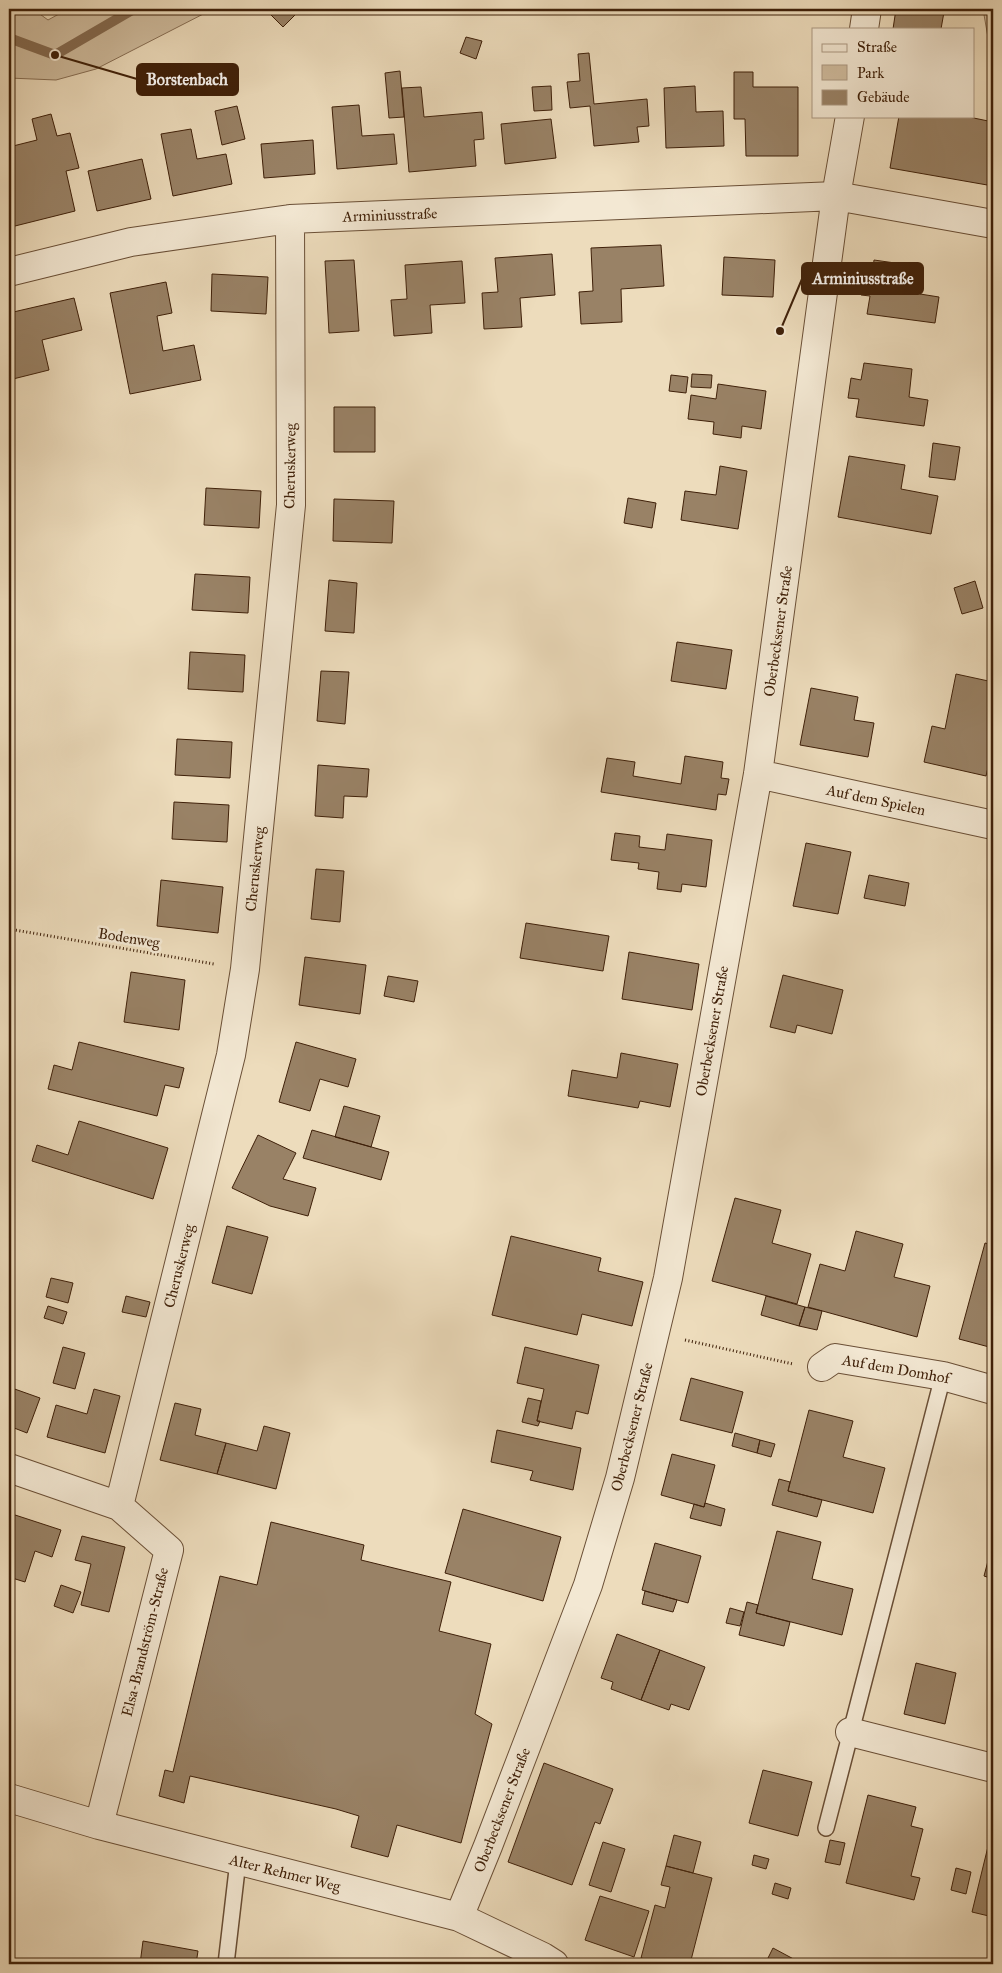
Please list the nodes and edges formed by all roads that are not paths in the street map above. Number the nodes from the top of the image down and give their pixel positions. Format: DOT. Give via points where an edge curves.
graph roads {
  1 [pos="867,9"];
  2 [pos="864,28"];
  3 [pos="850,118"];
  4 [pos="836,196"];
  5 [pos="290,219"];
  6 [pos="993,224"];
  7 [pos="9,272"];
  8 [pos="758,774"];
  9 [pos="993,825"];
  10 [pos="822,1367"];
  11 [pos="943,1376"];
  12 [pos="993,1390"];
  13 [pos="9,1468"];
  14 [pos="119,1506"];
  15 [pos="850,1732"];
  16 [pos="993,1768"];
  17 [pos="9,1798"];
  18 [pos="99,1825"];
  19 [pos="826,1828"];
  20 [pos="238,1861"];
  21 [pos="459,1917"];
  22 [pos="226,1964"];
  23 [pos="554,1964"];
  1 -- 2 [label="street"];
  3 -- 4 [label="street, Oberbecksener Straße"];
  4 -- 5 [label="street, Arminiusstraße"];
  4 -- 6 [label="street, Arminiusstraße"];
  4 -- 8 [label="street, Oberbecksener Straße"];
  5 -- 7 [label="street, Arminiusstraße" via="130,242"];
  5 -- 14 [label="street, Cheruskerweg" via="291,505 245,969 231,1055"];
  8 -- 9 [label="street, Auf dem Spielen"];
  8 -- 21 [label="street, Oberbecksener Straße" via="668,1278 620,1478 588,1585"];
  10 -- 11 [label="street, Auf dem Domhof" via="835,1358"];
  11 -- 12 [label="street, Auf dem Domhof"];
  11 -- 15 [label="lane"];
  13 -- 14 [label="street, Elsa-Brandström-Straße"];
  14 -- 18 [label="street, Elsa-Brandström-Straße" via="169,1550"];
  15 -- 16 [label="street"];
  15 -- 19 [label="lane"];
  17 -- 18 [label="street, Alter Rehmer Weg"];
  18 -- 20 [label="street, Alter Rehmer Weg"];
  20 -- 21 [label="street, Alter Rehmer Weg"];
  20 -- 22 [label="lane"];
  21 -- 23 [label="street, Alter Rehmer Weg"];
}
